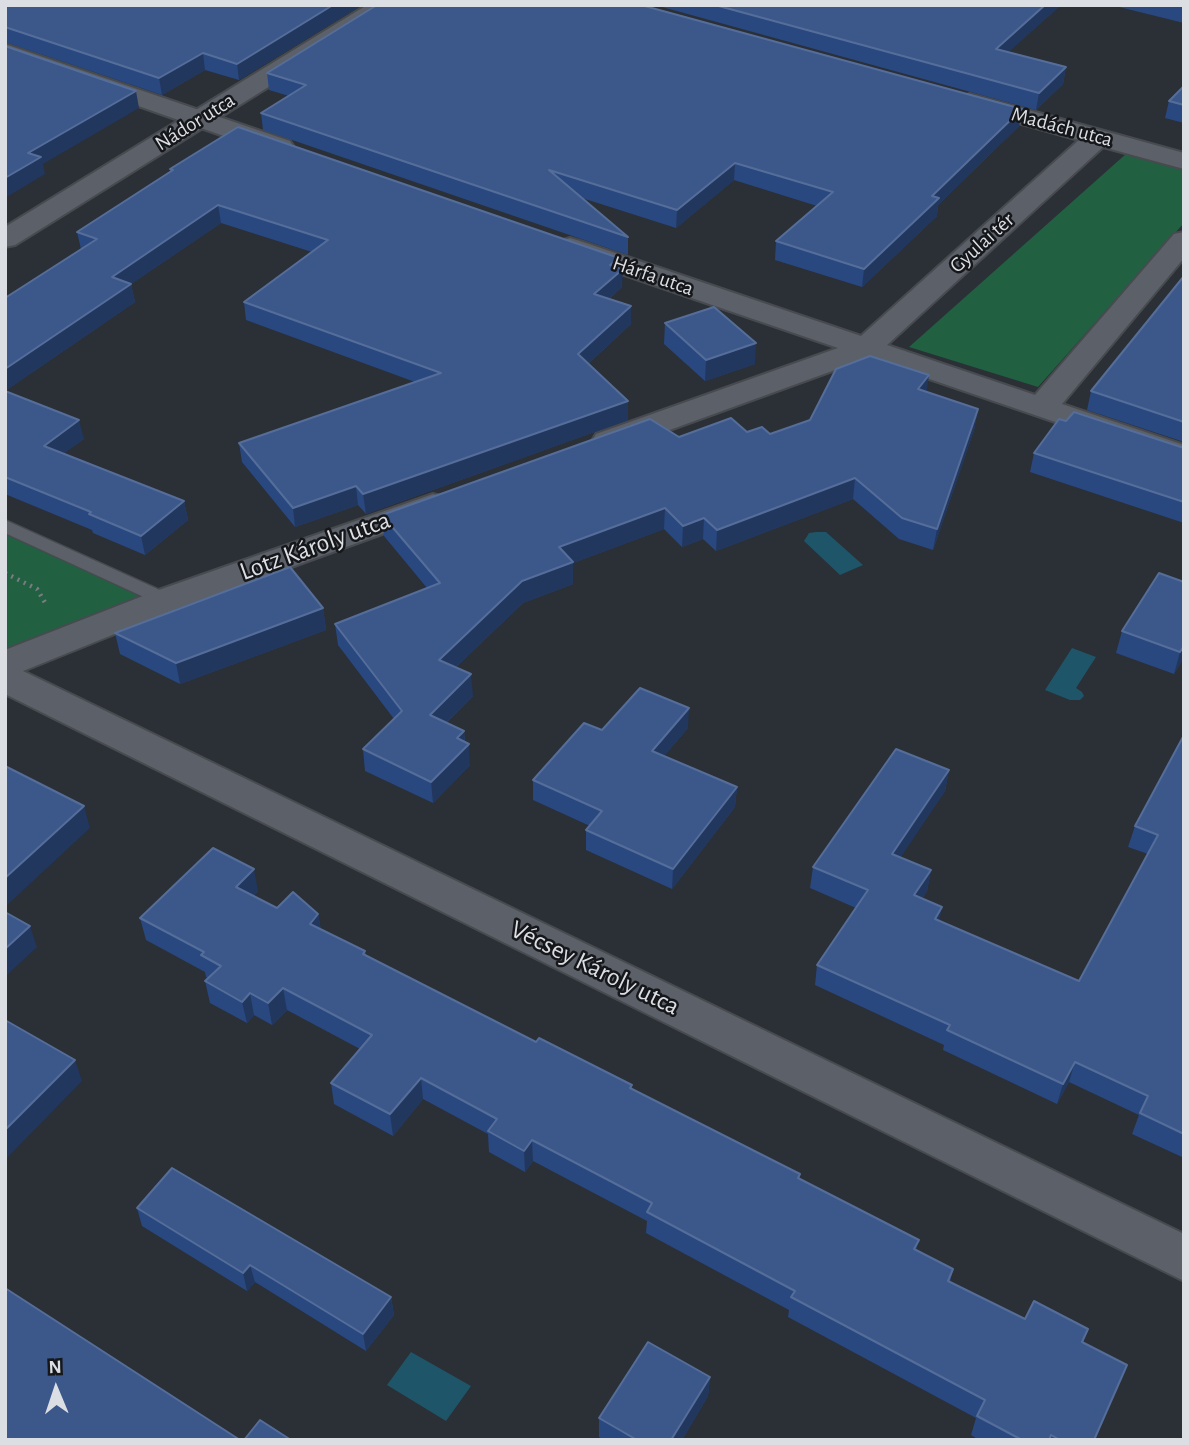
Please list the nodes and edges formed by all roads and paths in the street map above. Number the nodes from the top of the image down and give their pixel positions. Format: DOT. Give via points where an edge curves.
graph roads {
  1 [pos="383,5"];
  2 [pos="5,51"];
  3 [pos="951,97"];
  4 [pos="200,119"];
  5 [pos="1098,137"];
  6 [pos="306,156"];
  7 [pos="1184,161"];
  8 [pos="540,237"];
  9 [pos="5,239"];
  10 [pos="1184,240"];
  11 [pos="865,349"];
  12 [pos="1041,408"];
  13 [pos="580,451"];
  14 [pos="1184,456"];
  15 [pos="464,493"];
  16 [pos="5,526"];
  17 [pos="166,600"];
  18 [pos="5,664"];
  19 [pos="5,678"];
  20 [pos="1184,1259"];
  1 -- 4 [label="street, Nádor utca"];
  2 -- 4 [label="street"];
  3 -- 5 [label="street, Madách utca"];
  4 -- 6 [label="street"];
  4 -- 9 [label="street, Nádor utca"];
  5 -- 7 [label="street, Madách utca"];
  5 -- 11 [label="street, Gyulai tér"];
  8 -- 11 [label="street, Hárfa utca"];
  10 -- 12 [label="street"];
  11 -- 12 [label="street, Hárfa utca"];
  11 -- 13 [label="street"];
  12 -- 14 [label="street, Hárfa utca"];
  15 -- 17 [label="street, Lotz Károly utca"];
  16 -- 17 [label="lane"];
  17 -- 18 [label="street, Lotz Károly utca"];
  19 -- 20 [label="street, Vécsey Károly utca"];
}
